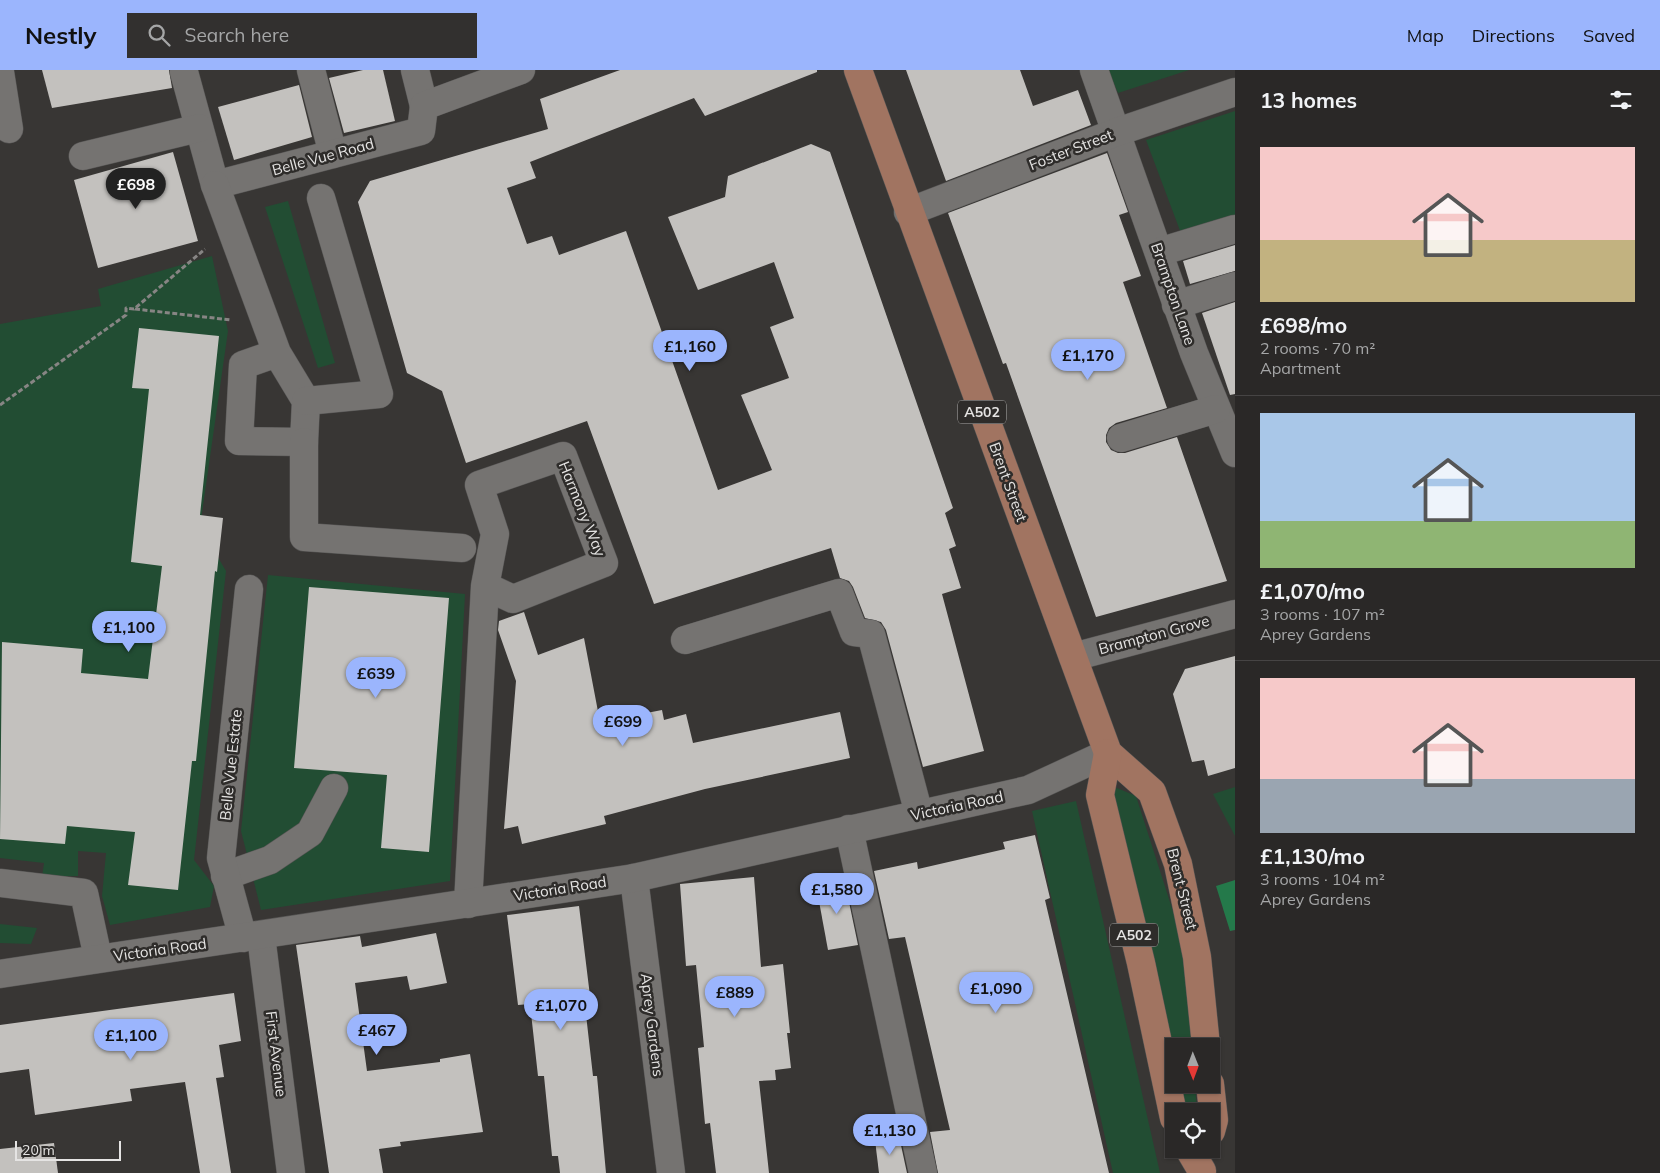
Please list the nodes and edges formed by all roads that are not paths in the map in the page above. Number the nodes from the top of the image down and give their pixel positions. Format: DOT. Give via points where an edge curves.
graph roads {
  1 [pos="311,70"];
  2 [pos="415,70"];
  3 [pos="521,70"];
  4 [pos="858,70"];
  5 [pos="1094,70"];
  6 [pos="0,72"];
  7 [pos="184,72"];
  8 [pos="1235,92"];
  9 [pos="424,106"];
  10 [pos="199,128"];
  11 [pos="8,129"];
  12 [pos="1117,132"];
  13 [pos="333,154"];
  14 [pos="83,156"];
  15 [pos="215,186"];
  16 [pos="321,198"];
  17 [pos="908,212"];
  18 [pos="1235,229"];
  19 [pos="1159,252"];
  20 [pos="1235,286"];
  21 [pos="1176,305"];
  22 [pos="277,353"];
  23 [pos="306,402"];
  24 [pos="1216,409"];
  25 [pos="1121,438"];
  26 [pos="304,442"];
  27 [pos="1235,453"];
  28 [pos="462,548"];
  29 [pos="485,586"];
  30 [pos="249,589"];
  31 [pos="1235,614"];
  32 [pos="685,640"];
  33 [pos="1073,657"];
  34 [pos="1108,753"];
  35 [pos="334,788"];
  36 [pos="919,814"];
  37 [pos="849,829"];
  38 [pos="225,876"];
  39 [pos="634,878"];
  40 [pos="0,883"];
  41 [pos="468,904"];
  42 [pos="252,937"];
  43 [pos="98,958"];
  44 [pos="0,974"];
  45 [pos="1205,1038"];
  46 [pos="1171,1103"];
  47 [pos="291,1173"];
  48 [pos="671,1173"];
  49 [pos="922,1173"];
  1 -- 13 [label="street"];
  2 -- 9 [label="street"];
  3 -- 9 [label="street"];
  4 -- 17 [label="main road, Brent Street / A502"];
  5 -- 12 [label="street, Brampton Lane"];
  6 -- 11 [label="street"];
  7 -- 10 [label="street"];
  8 -- 12 [label="street, Foster Street"];
  9 -- 13 [label="street, Belle Vue Road" via="421,131"];
  10 -- 14 [label="street"];
  10 -- 15 [label="street"];
  12 -- 17 [label="street, Foster Street"];
  12 -- 19 [label="street, Brampton Lane"];
  13 -- 15 [label="street, Belle Vue Road"];
  15 -- 22 [label="street"];
  16 -- 23 [label="street" via="379,394"];
  17 -- 33 [label="main road, Brent Street / A502"];
  18 -- 19 [label="street"];
  19 -- 21 [label="street, Brampton Lane"];
  20 -- 21 [label="street"];
  21 -- 24 [label="street, Brampton Lane"];
  22 -- 23 [label="street"];
  22 -- 26 [label="street" via="243,365 239,441"];
  23 -- 26 [label="street"];
  24 -- 25 [label="street"];
  24 -- 27 [label="street, Brampton Lane"];
  26 -- 28 [label="street" via="304,537"];
  29 -- 29 [label="street, Harmony Way" via="495,534 479,485 563,456 604,563 513,599"];
  29 -- 41 [label="street, Harmony Way"];
  30 -- 38 [label="street, Belle Vue Estate" via="221,858"];
  31 -- 33 [label="street, Brampton Grove"];
  32 -- 36 [label="street" via="839,593 854,632 870,634"];
  33 -- 34 [label="main road, Brent Street / A502"];
  34 -- 36 [label="street, Victoria Road" via="1028,790"];
  34 -- 45 [label="main road, Brent Street / A502" via="1152,792 1178,864 1197,957"];
  34 -- 46 [label="main road, A502" via="1100,795"];
  35 -- 38 [label="street" via="310,832 270,860"];
  36 -- 37 [label="street, Victoria Road"];
  37 -- 39 [label="street, Victoria Road"];
  37 -- 49 [label="street"];
  38 -- 42 [label="street, Belle Vue Estate"];
  39 -- 41 [label="street, Victoria Road"];
  39 -- 48 [label="street, Aprey Gardens"];
  40 -- 43 [label="street" via="84,893"];
  41 -- 42 [label="street, Victoria Road"];
  42 -- 43 [label="street, Victoria Road"];
  42 -- 47 [label="street, First Avenue"];
  43 -- 44 [label="street, Victoria Road"];
}
